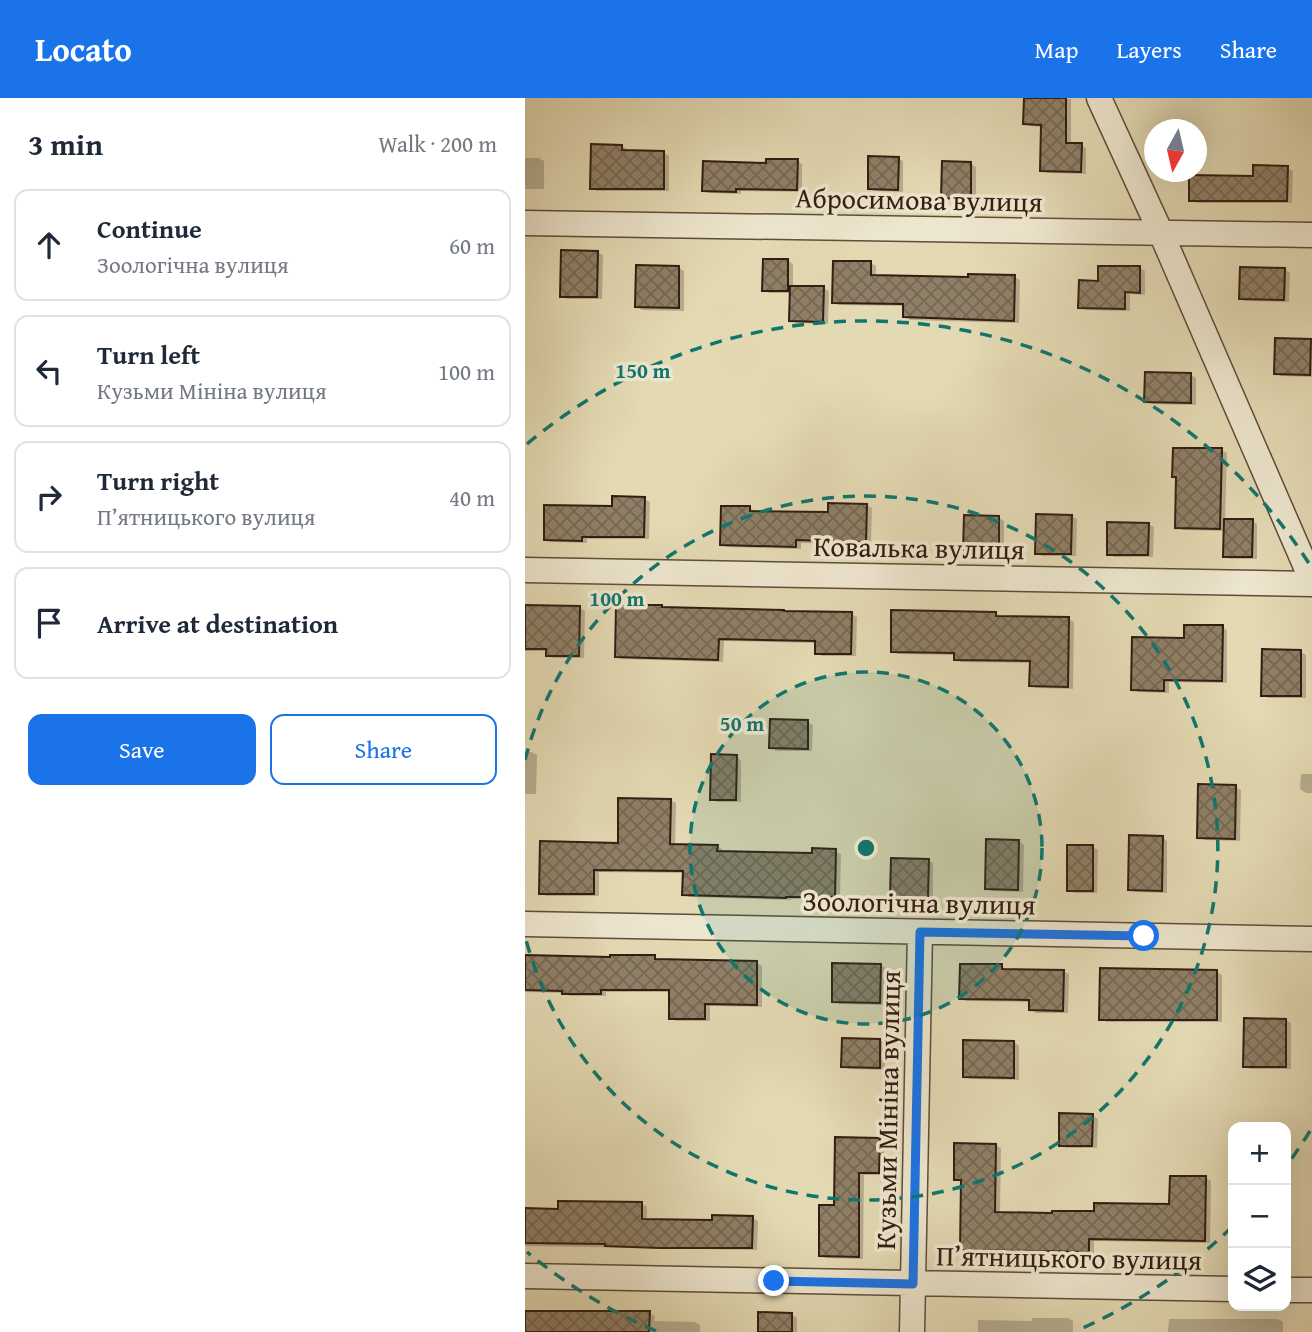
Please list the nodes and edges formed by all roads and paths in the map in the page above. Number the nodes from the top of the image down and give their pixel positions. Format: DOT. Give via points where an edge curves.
graph roads {
  1 [pos="1099,98"];
  2 [pos="525,223"];
  3 [pos="1161,233"];
  4 [pos="1312,235"];
  5 [pos="525,570"];
  6 [pos="1312,582"];
  7 [pos="525,925"];
  8 [pos="920,932"];
  9 [pos="1312,939"];
  10 [pos="525,1276"];
  11 [pos="913,1284"];
  12 [pos="1228,1289"];
  13 [pos="1291,1290"];
  14 [pos="1312,1290"];
  15 [pos="912,1332"];
  1 -- 3 [label="street"];
  2 -- 3 [label="street, Абросимова вулиця"];
  3 -- 4 [label="street, Абросимова вулиця"];
  3 -- 6 [label="street"];
  5 -- 6 [label="street, Ковалька вулиця"];
  7 -- 8 [label="street, Зоологічна вулиця"];
  8 -- 9 [label="street, Зоологічна вулиця"];
  8 -- 11 [label="street, Кузьми Мініна вулиця"];
  10 -- 11 [label="street, П’ятницького вулиця"];
  11 -- 12 [label="street, П’ятницького вулиця"];
  11 -- 15 [label="street, Кузьми Мініна вулиця"];
  13 -- 14 [label="street"];
}
